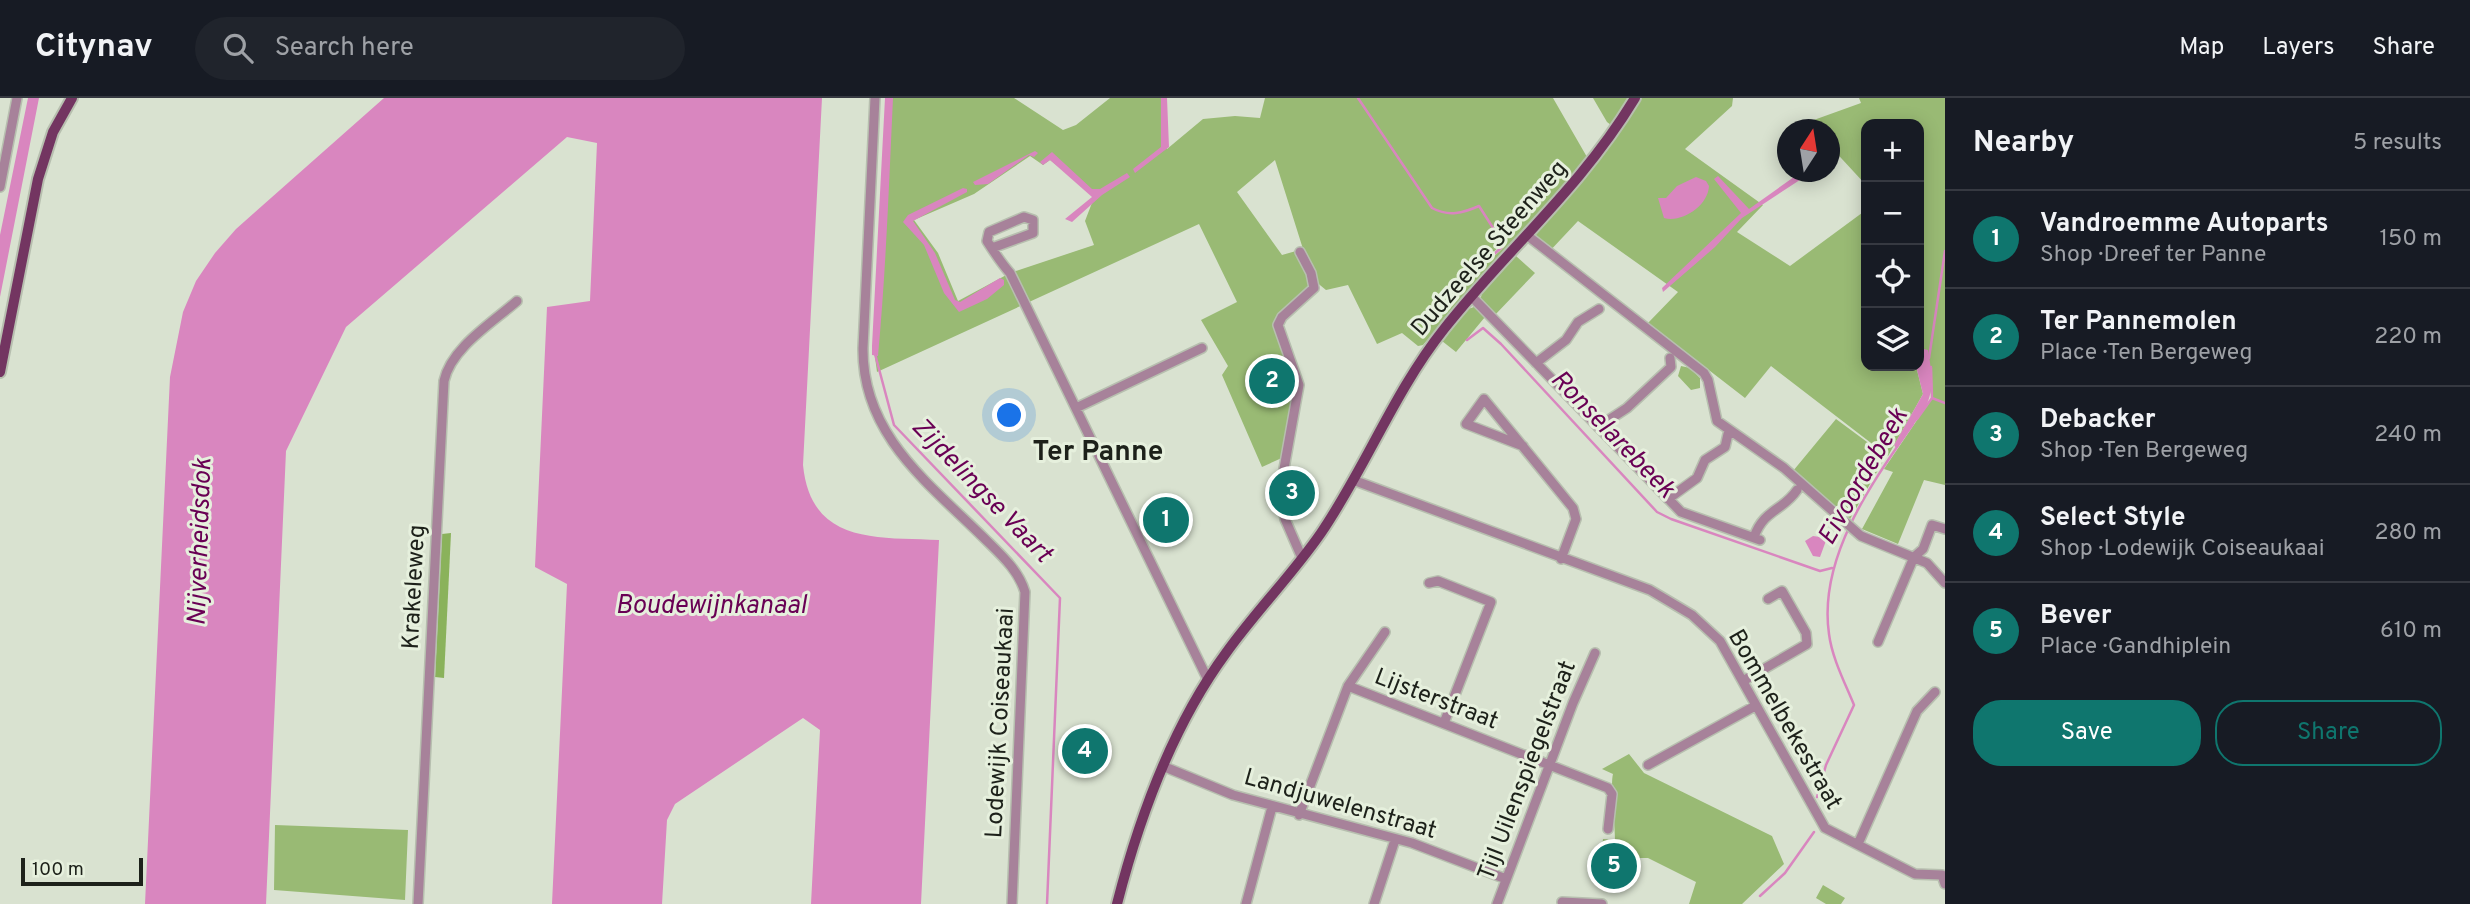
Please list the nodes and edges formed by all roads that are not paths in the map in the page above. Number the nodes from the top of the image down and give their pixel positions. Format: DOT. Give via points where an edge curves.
graph roads {
  1 [pos="17,98"];
  2 [pos="72,98"];
  3 [pos="875,98"];
  4 [pos="1636,98"];
  5 [pos="0,187"];
  6 [pos="1528,236"];
  7 [pos="992,248"];
  8 [pos="1300,252"];
  9 [pos="1472,297"];
  10 [pos="517,302"];
  11 [pos="1599,309"];
  12 [pos="1202,348"];
  13 [pos="1670,358"];
  14 [pos="1536,363"];
  15 [pos="0,372"];
  16 [pos="1076,408"];
  17 [pos="1598,427"];
  18 [pos="1728,434"];
  19 [pos="1523,446"];
  20 [pos="1353,480"];
  21 [pos="1797,490"];
  22 [pos="1668,499"];
  23 [pos="1945,528"];
  24 [pos="1914,557"];
  25 [pos="1302,558"];
  26 [pos="1561,559"];
  27 [pos="1429,583"];
  28 [pos="1945,583"];
  29 [pos="1768,598"];
  30 [pos="1384,632"];
  31 [pos="1878,642"];
  32 [pos="1595,653"];
  33 [pos="1208,680"];
  34 [pos="1743,681"];
  35 [pos="1348,686"];
  36 [pos="1935,692"];
  37 [pos="1755,706"];
  38 [pos="1444,723"];
  39 [pos="1550,764"];
  40 [pos="1648,765"];
  41 [pos="1164,767"];
  42 [pos="1272,807"];
  43 [pos="1299,815"];
  44 [pos="1608,829"];
  45 [pos="1395,840"];
  46 [pos="1858,844"];
  47 [pos="1944,875"];
  48 [pos="1506,879"];
  49 [pos="1250,903"];
  50 [pos="418,904"];
  51 [pos="1012,904"];
  52 [pos="1117,904"];
  53 [pos="1374,904"];
  54 [pos="1497,904"];
  55 [pos="1567,904"];
  56 [pos="1602,904"];
  1 -- 5 [label="street"];
  2 -- 15 [label="main road" via="53,132 38,179"];
  3 -- 51 [label="street, Lodewijk Coiseaukaai" via="865,385 884,432 1014,569 1025,592"];
  4 -- 6 [label="main road, Dudzeelse Steenweg" via="1584,174"];
  6 -- 9 [label="main road, Dudzeelse Steenweg"];
  6 -- 24 [label="street" via="1704,373 1717,421 1784,468 1861,536"];
  7 -- 7 [label="street" via="1033,233 1034,220 1024,216 989,232 987,241"];
  7 -- 16 [label="street" via="1017,288"];
  8 -- 25 [label="street" via="1314,288 1282,317 1278,331 1299,385 1280,491 1285,519"];
  9 -- 14 [label="street"];
  9 -- 20 [label="main road, Dudzeelse Steenweg" via="1416,368"];
  10 -- 50 [label="street, Krakeleweg" via="454,356 444,381"];
  11 -- 14 [label="street" via="1578,322 1566,340"];
  12 -- 16 [label="street"];
  13 -- 17 [label="street" via="1671,367 1644,394"];
  14 -- 17 [label="street"];
  16 -- 33 [label="street"];
  17 -- 22 [label="street"];
  18 -- 22 [label="street" via="1725,447 1705,460 1697,478"];
  19 -- 19 [label="street" via="1484,399 1466,424"];
  19 -- 26 [label="street" via="1573,508 1576,519"];
  20 -- 25 [label="main road, Dudzeelse Steenweg"];
  20 -- 26 [label="street, Bommelbekestraat"];
  21 -- 22 [label="street" via="1765,515 1757,538 1681,512"];
  23 -- 24 [label="street" via="1933,525 1923,549"];
  24 -- 28 [label="street" via="1927,563"];
  24 -- 31 [label="street"];
  25 -- 33 [label="main road, Dudzeelse Steenweg" via="1252,617"];
  26 -- 34 [label="street, Bommelbekestraat" via="1650,590 1692,615 1720,641"];
  27 -- 38 [label="street" via="1438,581 1491,601"];
  29 -- 34 [label="street" via="1782,591 1806,633 1807,644"];
  30 -- 35 [label="street"];
  32 -- 39 [label="street, Tijl Uilenspiegelstraat"];
  33 -- 41 [label="main road, Dudzeelse Steenweg"];
  34 -- 37 [label="street, Bommelbekestraat"];
  35 -- 38 [label="street, Lijsterstraat"];
  35 -- 43 [label="street"];
  36 -- 46 [label="street" via="1917,711"];
  37 -- 40 [label="street"];
  37 -- 46 [label="street, Bommelbekestraat" via="1825,828"];
  38 -- 39 [label="street, Lijsterstraat"];
  39 -- 44 [label="street, Lijsterstraat" via="1608,788 1612,794"];
  39 -- 48 [label="street, Tijl Uilenspiegelstraat"];
  41 -- 42 [label="street, Landjuwelenstraat"];
  41 -- 52 [label="main road, Dudzeelse Steenweg"];
  42 -- 43 [label="street, Landjuwelenstraat"];
  42 -- 49 [label="street"];
  43 -- 45 [label="street, Landjuwelenstraat"];
  45 -- 48 [label="street, Landjuwelenstraat"];
  45 -- 53 [label="street"];
  46 -- 47 [label="street, Bommelbekestraat" via="1915,874"];
  48 -- 54 [label="street, Tijl Uilenspiegelstraat"];
  55 -- 56 [label="street" via="1562,902"];
}
